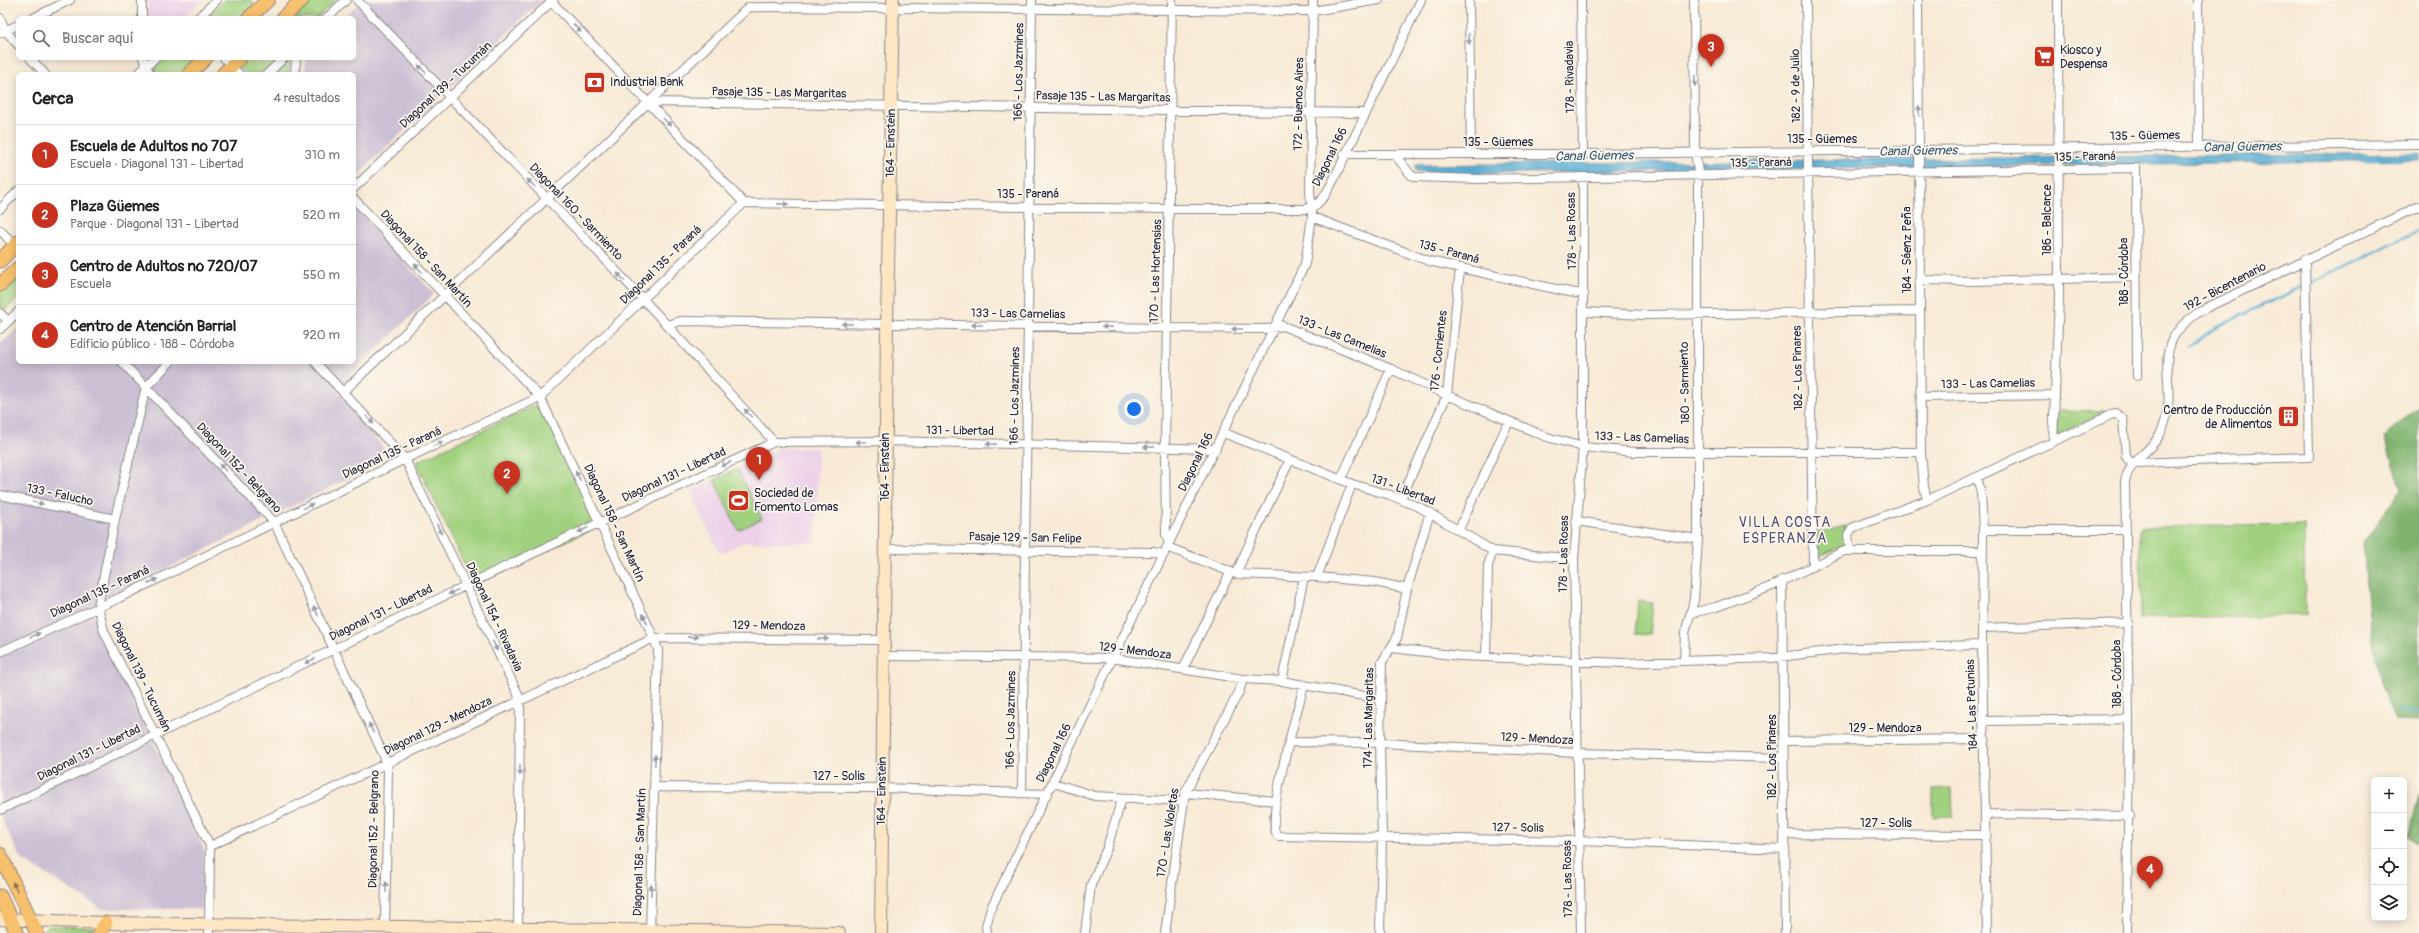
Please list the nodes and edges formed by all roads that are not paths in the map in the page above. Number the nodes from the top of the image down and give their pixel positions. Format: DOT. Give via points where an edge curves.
graph roads {
  1 [pos="70,0"];
  2 [pos="142,0"];
  3 [pos="217,0"];
  4 [pos="302,0"];
  5 [pos="346,0"];
  6 [pos="357,0"];
  7 [pos="743,0"];
  8 [pos="1172,0"];
  9 [pos="1313,0"];
  10 [pos="1379,0"];
  11 [pos="1421,0"];
  12 [pos="1469,0"];
  13 [pos="1581,0"];
  14 [pos="1694,0"];
  15 [pos="1806,0"];
  16 [pos="1918,0"];
  17 [pos="2058,0"];
  18 [pos="2198,0"];
  19 [pos="552,1"];
  20 [pos="261,2"];
  21 [pos="893,4"];
  22 [pos="1032,4"];
  23 [pos="749,6"];
  24 [pos="1172,10"];
  25 [pos="1313,11"];
  26 [pos="36,16"];
  27 [pos="142,16"];
  28 [pos="200,16"];
  29 [pos="250,16"];
  30 [pos="285,16"];
  31 [pos="329,16"];
  32 [pos="0,18"];
  33 [pos="16,26"];
  34 [pos="3,32"];
  35 [pos="16,43"];
  36 [pos="32,60"];
  37 [pos="144,60"];
  38 [pos="154,60"];
  39 [pos="204,60"];
  40 [pos="282,60"];
  41 [pos="296,60"];
  42 [pos="147,71"];
  43 [pos="43,72"];
  44 [pos="191,72"];
  45 [pos="269,72"];
  46 [pos="295,72"];
  47 [pos="450,97"];
  48 [pos="648,102"];
  49 [pos="892,107"];
  50 [pos="1030,108"];
  51 [pos="1171,111"];
  52 [pos="1311,111"];
  53 [pos="1365,113"];
  54 [pos="2419,144"];
  55 [pos="2199,147"];
  56 [pos="2059,151"];
  57 [pos="1809,153"];
  58 [pos="1920,153"];
  59 [pos="1344,154"];
  60 [pos="1471,154"];
  61 [pos="1583,154"];
  62 [pos="1395,155"];
  63 [pos="1696,155"];
  64 [pos="2059,167"];
  65 [pos="2136,168"];
  66 [pos="1920,169"];
  67 [pos="1809,172"];
  68 [pos="1697,174"];
  69 [pos="1583,177"];
  70 [pos="356,186"];
  71 [pos="16,193"];
  72 [pos="547,199"];
  73 [pos="356,201"];
  74 [pos="744,203"];
  75 [pos="890,206"];
  76 [pos="1029,206"];
  77 [pos="2419,206"];
  78 [pos="0,209"];
  79 [pos="1170,209"];
  80 [pos="1312,213"];
  81 [pos="0,230"];
  82 [pos="16,245"];
  83 [pos="16,247"];
  84 [pos="2305,259"];
  85 [pos="0,261"];
  86 [pos="1460,268"];
  87 [pos="16,270"];
  88 [pos="2136,277"];
  89 [pos="1919,280"];
  90 [pos="2059,280"];
  91 [pos="0,285"];
  92 [pos="1584,294"];
  93 [pos="444,297"];
  94 [pos="643,299"];
  95 [pos="1919,311"];
  96 [pos="1584,312"];
  97 [pos="1809,312"];
  98 [pos="0,313"];
  99 [pos="16,314"];
  100 [pos="1696,314"];
  101 [pos="8,321"];
  102 [pos="886,324"];
  103 [pos="667,325"];
  104 [pos="1028,326"];
  105 [pos="1276,327"];
  106 [pos="1166,328"];
  107 [pos="0,329"];
  108 [pos="124,364"];
  109 [pos="168,364"];
  110 [pos="317,364"];
  111 [pos="1391,369"];
  112 [pos="2137,376"];
  113 [pos="146,386"];
  114 [pos="343,392"];
  115 [pos="2054,395"];
  116 [pos="1447,396"];
  117 [pos="540,397"];
  118 [pos="1921,397"];
  119 [pos="1509,421"];
  120 [pos="1224,433"];
  121 [pos="2053,440"];
  122 [pos="885,441"];
  123 [pos="774,442"];
  124 [pos="1027,444"];
  125 [pos="1165,447"];
  126 [pos="1583,447"];
  127 [pos="1216,449"];
  128 [pos="1811,451"];
  129 [pos="1698,452"];
  130 [pos="1921,452"];
  131 [pos="405,459"];
  132 [pos="1290,460"];
  133 [pos="2135,463"];
  134 [pos="1977,477"];
  135 [pos="1341,479"];
  136 [pos="1352,484"];
  137 [pos="0,495"];
  138 [pos="1401,499"];
  139 [pos="1927,500"];
  140 [pos="1430,512"];
  141 [pos="115,519"];
  142 [pos="1576,521"];
  143 [pos="274,522"];
  144 [pos="601,522"];
  145 [pos="1459,529"];
  146 [pos="1983,530"];
  147 [pos="2126,530"];
  148 [pos="1698,539"];
  149 [pos="1167,548"];
  150 [pos="885,549"];
  151 [pos="1024,550"];
  152 [pos="1850,550"];
  153 [pos="1493,551"];
  154 [pos="1982,551"];
  155 [pos="1574,559"];
  156 [pos="1813,564"];
  157 [pos="1233,574"];
  158 [pos="1304,577"];
  159 [pos="1317,577"];
  160 [pos="1782,580"];
  161 [pos="466,586"];
  162 [pos="1406,589"];
  163 [pos="98,606"];
  164 [pos="1692,613"];
  165 [pos="2129,623"];
  166 [pos="1983,628"];
  167 [pos="654,638"];
  168 [pos="884,640"];
  169 [pos="1982,645"];
  170 [pos="1392,648"];
  171 [pos="334,649"];
  172 [pos="0,652"];
  173 [pos="884,656"];
  174 [pos="1024,657"];
  175 [pos="1486,657"];
  176 [pos="1783,657"];
  177 [pos="1112,658"];
  178 [pos="1684,661"];
  179 [pos="1576,662"];
  180 [pos="1183,669"];
  181 [pos="1243,679"];
  182 [pos="1282,681"];
  183 [pos="1304,685"];
  184 [pos="1380,698"];
  185 [pos="520,700"];
  186 [pos="2129,719"];
  187 [pos="1985,721"];
  188 [pos="155,735"];
  189 [pos="1985,739"];
  190 [pos="1784,741"];
  191 [pos="1290,742"];
  192 [pos="1380,743"];
  193 [pos="1578,752"];
  194 [pos="1784,758"];
  195 [pos="387,764"];
  196 [pos="1054,783"];
  197 [pos="654,787"];
  198 [pos="882,788"];
  199 [pos="1022,792"];
  200 [pos="1048,794"];
  201 [pos="1184,797"];
  202 [pos="1122,798"];
  203 [pos="1276,801"];
  204 [pos="0,810"];
  205 [pos="1986,814"];
  206 [pos="2130,816"];
  207 [pos="1785,834"];
  208 [pos="1986,835"];
  209 [pos="1382,839"];
  210 [pos="1580,841"];
  211 [pos="210,846"];
  212 [pos="1785,849"];
  213 [pos="0,854"];
  214 [pos="0,896"];
  215 [pos="5,919"];
  216 [pos="30,919"];
  217 [pos="385,926"];
  218 [pos="103,928"];
  219 [pos="209,928"];
  220 [pos="518,930"];
  221 [pos="650,931"];
  222 [pos="17,933"];
  223 [pos="37,933"];
  224 [pos="839,933"];
  225 [pos="881,933"];
  226 [pos="987,933"];
  227 [pos="1084,933"];
  228 [pos="1165,933"];
  229 [pos="1380,933"];
  230 [pos="1581,933"];
  231 [pos="1784,933"];
  232 [pos="1987,933"];
  233 [pos="2127,933"];
  1 -- 26 [label="street"];
  2 -- 27 [label="street"];
  3 -- 28 [label="street"];
  4 -- 30 [label="main road"];
  5 -- 31 [label="street"];
  47 -- 6 [label="street, Diagonal 160 - Sarmiento, one-way"];
  7 -- 23 [label="street"];
  8 -- 24 [label="street, 170 - Las Hortensias"];
  9 -- 25 [label="street, 172 - Buenos Aires"];
  10 -- 25 [label="street"];
  11 -- 53 [label="street, Diagonal 166"];
  12 -- 60 [label="street, one-way"];
  13 -- 61 [label="street, 178 - Rivadavia"];
  14 -- 63 [label="street, 180 - Sarmiento, one-way"];
  15 -- 57 [label="street, 182 - 9 de Julio"];
  58 -- 16 [label="street, 184 - Sáenz Peña, one-way"];
  17 -- 56 [label="street, 186 - Balcarce"];
  18 -- 55 [label="street"];
  19 -- 47 [label="street, Diagonal 139 - Tucumán"];
  19 -- 48 [label="street, one-way"];
  20 -- 29 [label="main road"];
  21 -- 22 [label="street"];
  21 -- 23 [label="street"];
  21 -- 49 [label="street, 164 - Einstein"];
  22 -- 24 [label="street"];
  22 -- 50 [label="street, 166 - Los Jazmines"];
  23 -- 48 [label="street"];
  24 -- 25 [label="street"];
  24 -- 51 [label="street, 170 - Las Hortensias"];
  25 -- 52 [label="street, 172 - Buenos Aires"];
  32 -- 34 [label="street"];
  33 -- 34 [label="street"];
  34 -- 35 [label="street"];
  36 -- 43 [label="street"];
  37 -- 42 [label="street"];
  38 -- 42 [label="street"];
  39 -- 44 [label="main road"];
  40 -- 45 [label="street"];
  41 -- 46 [label="street"];
  47 -- 70 [label="street, Diagonal 139 - Tucumán"];
  72 -- 47 [label="street, Diagonal 160 - Sarmiento, one-way"];
  48 -- 49 [label="street, Pasaje 135 - Las Margaritas"];
  48 -- 72 [label="street"];
  48 -- 74 [label="street, one-way"];
  49 -- 50 [label="street, Pasaje 135 - Las Margaritas"];
  49 -- 75 [label="street, 164 - Einstein"];
  50 -- 51 [label="street, Pasaje 135 - Las Margaritas"];
  50 -- 76 [label="street, 166 - Los Jazmines"];
  51 -- 52 [label="street, Pasaje 135 - Las Margaritas"];
  51 -- 79 [label="street, 170 - Las Hortensias"];
  52 -- 53 [label="street, Pasaje 135 - Las Margaritas"];
  52 -- 80 [label="street, 172 - Buenos Aires"];
  53 -- 59 [label="street, Diagonal 166"];
  54 -- 55 [label="street, 135 - Güemes"];
  55 -- 56 [label="street, 135 - Güemes"];
  56 -- 58 [label="street, 135 - Güemes"];
  56 -- 64 [label="street, 186 - Balcarce"];
  57 -- 58 [label="street, 135 - Güemes"];
  57 -- 63 [label="street, 135 - Güemes"];
  57 -- 67 [label="street, 182 - 9 de Julio"];
  58 -- 66 [label="street, 184 - Sáenz Peña"];
  59 -- 62 [label="street, 135 - Güemes"];
  59 -- 80 [label="street, Diagonal 166" via="1324,197"];
  60 -- 61 [label="street, 135 - Güemes"];
  60 -- 62 [label="street, 135 - Güemes"];
  61 -- 63 [label="street, 135 - Güemes"];
  62 -- 69 [label="street, 135 - Paraná" via="1415,177"];
  63 -- 68 [label="street, 180 - Sarmiento"];
  64 -- 65 [label="street, 135 - Paraná"];
  64 -- 66 [label="street, 135 - Paraná"];
  64 -- 90 [label="street, 186 - Balcarce"];
  65 -- 88 [label="street, 188 - Córdoba"];
  66 -- 67 [label="street, 135 - Paraná"];
  66 -- 89 [label="street, 184 - Sáenz Peña"];
  67 -- 68 [label="street, 135 - Paraná"];
  67 -- 97 [label="street, 182 - Los Pinares"];
  68 -- 69 [label="street, 135 - Paraná"];
  68 -- 100 [label="street, 180 - Sarmiento"];
  69 -- 92 [label="street, 178 - Las Rosas"];
  71 -- 78 [label="street"];
  72 -- 93 [label="street"];
  94 -- 72 [label="street, Diagonal 160 - Sarmiento, one-way"];
  93 -- 73 [label="street, Diagonal 158 - San Martín, one-way"];
  74 -- 75 [label="street, 135 - Paraná, one-way"];
  74 -- 94 [label="street, Diagonal 135 - Paraná"];
  75 -- 76 [label="street, 135 - Paraná"];
  75 -- 102 [label="street, 164 - Einstein"];
  76 -- 79 [label="street, 135 - Paraná"];
  76 -- 104 [label="street, 166 - Los Jazmines"];
  77 -- 84 [label="street, 192 - Bicentenario"];
  79 -- 80 [label="street, 135 - Paraná"];
  79 -- 106 [label="street, 170 - Las Hortensias"];
  80 -- 86 [label="street, 135 - Paraná" via="1429,261"];
  80 -- 105 [label="street, Diagonal 166" via="1305,264"];
  81 -- 82 [label="street"];
  83 -- 85 [label="main road"];
  84 -- 133 [label="street, 192 - Bicentenario" via="2206,308 2180,327 2170,343 2168,352 2166,420 2157,440"];
  84 -- 133 [label="street" via="2309,457"];
  86 -- 92 [label="street, 135 - Paraná"];
  86 -- 116 [label="street, 176 - Corrientes"];
  87 -- 91 [label="main road"];
  88 -- 90 [label="street"];
  88 -- 112 [label="street, 188 - Córdoba"];
  89 -- 90 [label="street"];
  89 -- 95 [label="street, 184 - Sáenz Peña"];
  90 -- 115 [label="street, 186 - Balcarce"];
  92 -- 96 [label="street, 178 - Las Rosas"];
  93 -- 114 [label="street"];
  93 -- 117 [label="street, Diagonal 158 - San Martín"];
  94 -- 103 [label="street, Diagonal 160 - Sarmiento"];
  94 -- 117 [label="street, Diagonal 135 - Paraná"];
  95 -- 97 [label="street"];
  95 -- 118 [label="street, 184 - Sáenz Peña"];
  96 -- 100 [label="street"];
  96 -- 126 [label="street, 178 - Las Rosas"];
  97 -- 100 [label="street"];
  97 -- 128 [label="street, 182 - Los Pinares"];
  98 -- 101 [label="street"];
  99 -- 101 [label="street"];
  100 -- 129 [label="street, 180 - Sarmiento"];
  101 -- 107 [label="street"];
  102 -- 103 [label="street, 133 - Las Camelias, one-way" via="681,321"];
  104 -- 102 [label="street, 133 - Las Camelias, one-way"];
  102 -- 122 [label="street, 164 - Einstein"];
  123 -- 103 [label="street, Diagonal 160 - Sarmiento, one-way"];
  106 -- 104 [label="street, 133 - Las Camelias, one-way"];
  104 -- 124 [label="street, 166 - Los Jazmines"];
  105 -- 106 [label="street, 133 - Las Camelias, one-way"];
  105 -- 111 [label="street, 133 - Las Camelias" via="1286,327"];
  105 -- 120 [label="street, Diagonal 166"];
  106 -- 125 [label="street, 170 - Las Hortensias"];
  108 -- 113 [label="street, Diagonal 152 - Belgrano"];
  109 -- 113 [label="street"];
  110 -- 114 [label="street, Diagonal 154 - Rivadavia"];
  111 -- 116 [label="street, 133 - Las Camelias"];
  111 -- 135 [label="street"];
  113 -- 141 [label="street, Diagonal 139 - Tucumán"];
  143 -- 113 [label="street, Diagonal 152 - Belgrano, one-way"];
  114 -- 131 [label="street, Diagonal 154 - Rivadavia, one-way"];
  115 -- 118 [label="street, 133 - Las Camelias"];
  115 -- 121 [label="street, 186 - Balcarce"];
  116 -- 119 [label="street, 133 - Las Camelias"];
  116 -- 138 [label="street, 176 - Corrientes"];
  131 -- 117 [label="street, Diagonal 135 - Paraná, one-way"];
  144 -- 117 [label="street, Diagonal 158 - San Martín, one-way"];
  118 -- 130 [label="street, 184 - Sáenz Peña"];
  119 -- 126 [label="street, 133 - Las Camelias" via="1547,437"];
  119 -- 145 [label="street"];
  120 -- 127 [label="street, Diagonal 166"];
  120 -- 132 [label="street, 131 - Libertad"];
  121 -- 133 [label="street" via="2115,414 2121,416 2124,423 2126,456 2129,461"];
  121 -- 134 [label="street"];
  122 -- 123 [label="street, 131 - Libertad, one-way"];
  124 -- 122 [label="street, 131 - Libertad, one-way"];
  122 -- 150 [label="street, 164 - Einstein"];
  123 -- 144 [label="street, Diagonal 131 - Libertad, one-way"];
  125 -- 124 [label="street, 131 - Libertad, one-way"];
  124 -- 151 [label="street, 166 - Los Jazmines"];
  125 -- 127 [label="street, 131 - Libertad"];
  125 -- 149 [label="street, 170 - Las Hortensias"];
  126 -- 129 [label="street, 133 - Las Camelias" via="1634,452"];
  126 -- 142 [label="street, 178 - Las Rosas"];
  127 -- 149 [label="street, Diagonal 166"];
  128 -- 129 [label="street, 133 - Las Camelias"];
  128 -- 130 [label="street, 133 - Las Camelias"];
  128 -- 156 [label="street, 182 - Los Pinares"];
  129 -- 148 [label="street, 180 - Sarmiento"];
  130 -- 139 [label="street, 184 - Sáenz Peña"];
  143 -- 131 [label="street, Diagonal 135 - Paraná, one-way"];
  131 -- 161 [label="street, Diagonal 154 - Rivadavia, one-way"];
  132 -- 135 [label="street, 131 - Libertad"];
  132 -- 157 [label="street"];
  133 -- 147 [label="street, 188 - Córdoba" via="2126,476"];
  134 -- 139 [label="street"];
  134 -- 146 [label="street, 184 - Las Petunias" via="1981,492"];
  135 -- 136 [label="street, 131 - Libertad"];
  136 -- 138 [label="street, 131 - Libertad"];
  136 -- 159 [label="street"];
  137 -- 141 [label="street, 133 - Falucho, one-way"];
  138 -- 140 [label="street, 131 - Libertad"];
  139 -- 152 [label="street" via="1849,530"];
  140 -- 145 [label="street, 131 - Libertad"];
  140 -- 162 [label="street, 174 - Las Margaritas"];
  141 -- 163 [label="street, Diagonal 139 - Tucumán"];
  142 -- 148 [label="street"];
  142 -- 155 [label="street, 178 - Las Rosas"];
  163 -- 143 [label="street, Diagonal 135 - Paraná, one-way"];
  171 -- 143 [label="street, Diagonal 152 - Belgrano, one-way"];
  144 -- 161 [label="street, Diagonal 131 - Libertad, one-way"];
  167 -- 144 [label="street, Diagonal 158 - San Martín, one-way"];
  145 -- 153 [label="street, 131 - Libertad"];
  146 -- 147 [label="street"];
  146 -- 154 [label="street, 184 - Las Petunias"];
  147 -- 165 [label="street, 188 - Córdoba"];
  148 -- 164 [label="street, 180 - Sarmiento"];
  149 -- 151 [label="street, Pasaje 129 - San Felipe" via="1153,552"];
  149 -- 157 [label="street, Pasaje 129 - San Felipe"];
  149 -- 177 [label="street, Diagonal 166"];
  150 -- 151 [label="street, Pasaje 129 - San Felipe"];
  150 -- 168 [label="street, 164 - Einstein"];
  151 -- 174 [label="street, 166 - Los Jazmines"];
  152 -- 154 [label="street"];
  152 -- 156 [label="street"];
  153 -- 155 [label="street, 131 - Libertad"];
  153 -- 175 [label="street" via="1488,565"];
  154 -- 166 [label="street, 184 - Las Petunias"];
  155 -- 179 [label="street, 178 - Las Rosas"];
  156 -- 160 [label="street"];
  157 -- 158 [label="street, Pasaje 129 - San Felipe"];
  157 -- 180 [label="street"];
  158 -- 159 [label="street, Pasaje 129 - San Felipe"];
  158 -- 182 [label="street"];
  159 -- 162 [label="street, Pasaje 129 - San Felipe" via="1375,582"];
  160 -- 164 [label="street" via="1716,607"];
  160 -- 176 [label="street, 182 - Los Pinares"];
  161 -- 171 [label="street, Diagonal 131 - Libertad, one-way"];
  161 -- 185 [label="street, Diagonal 154 - Rivadavia, one-way"];
  162 -- 170 [label="street, 174 - Las Margaritas" via="1397,638"];
  172 -- 163 [label="street, Diagonal 135 - Paraná, one-way"];
  163 -- 188 [label="street, Diagonal 139 - Tucumán" via="104,630"];
  164 -- 178 [label="street, 180 - Sarmiento" via="1685,633"];
  165 -- 166 [label="street"];
  165 -- 186 [label="street, 188 - Córdoba"];
  166 -- 169 [label="street, 184 - Las Petunias"];
  167 -- 168 [label="street, 129 - Mendoza, one-way"];
  167 -- 185 [label="street, Diagonal 129 - Mendoza"];
  197 -- 167 [label="street, Diagonal 158 - San Martín, one-way" via="658,650"];
  168 -- 173 [label="street, 164 - Einstein"];
  169 -- 176 [label="street" via="1854,648"];
  169 -- 187 [label="street, 184 - Las Petunias"];
  170 -- 175 [label="street" via="1417,653"];
  170 -- 184 [label="street, 174 - Las Margaritas" via="1382,662"];
  171 -- 188 [label="street, Diagonal 131 - Libertad, one-way"];
  195 -- 171 [label="street, Diagonal 152 - Belgrano, one-way"];
  173 -- 174 [label="street, 129 - Mendoza"];
  173 -- 198 [label="street, 164 - Einstein"];
  174 -- 177 [label="street, 129 - Mendoza"];
  174 -- 199 [label="street, 166 - Los Jazmines"];
  175 -- 179 [label="street"];
  176 -- 178 [label="street"];
  176 -- 190 [label="street, 182 - Los Pinares"];
  177 -- 180 [label="street, 129 - Mendoza"];
  177 -- 196 [label="street, Diagonal 166"];
  178 -- 179 [label="street"];
  179 -- 193 [label="street, 178 - Las Rosas"];
  180 -- 181 [label="street, 129 - Mendoza"];
  181 -- 182 [label="street, 129 - Mendoza"];
  181 -- 201 [label="street, 170 - Las Violetas" via="1239,692"];
  182 -- 183 [label="street, 129 - Mendoza"];
  183 -- 184 [label="street, 129 - Mendoza"];
  183 -- 191 [label="street"];
  184 -- 192 [label="street, 174 - Las Margaritas"];
  185 -- 195 [label="street, Diagonal 129 - Mendoza"];
  185 -- 220 [label="street, Diagonal 154 - Rivadavia, one-way"];
  186 -- 187 [label="street"];
  186 -- 206 [label="street, 188 - Córdoba"];
  187 -- 189 [label="street, 184 - Las Petunias"];
  188 -- 204 [label="street, Diagonal 131 - Libertad"];
  188 -- 211 [label="street, Diagonal 139 - Tucumán"];
  189 -- 190 [label="street, 129 - Mendoza"];
  189 -- 205 [label="street, 184 - Las Petunias"];
  190 -- 194 [label="street, 182 - Los Pinares"];
  191 -- 192 [label="street, 129 - Mendoza"];
  191 -- 203 [label="street"];
  192 -- 193 [label="street, 129 - Mendoza"];
  192 -- 209 [label="street, 174 - Las Margaritas"];
  193 -- 194 [label="street, 129 - Mendoza"];
  193 -- 210 [label="street, 178 - Las Rosas"];
  194 -- 207 [label="street, 182 - Los Pinares"];
  195 -- 211 [label="street, Diagonal 129 - Mendoza"];
  217 -- 195 [label="street, Diagonal 152 - Belgrano, one-way"];
  196 -- 200 [label="street, Diagonal 166"];
  196 -- 202 [label="street" via="1086,794"];
  197 -- 198 [label="street, 127 - Solis"];
  221 -- 197 [label="street, Diagonal 158 - San Martín, one-way"];
  198 -- 199 [label="street, 127 - Solis"];
  198 -- 225 [label="street, 164 - Einstein"];
  199 -- 200 [label="street, 127 - Solis"];
  200 -- 226 [label="street, Diagonal 166" via="991,908 986,926"];
  201 -- 202 [label="street"];
  201 -- 203 [label="street"];
  201 -- 228 [label="street, 170 - Las Violetas"];
  202 -- 227 [label="street" via="1107,848 1091,885"];
  203 -- 209 [label="street, 127 - Solis" via="1275,834 1282,837"];
  205 -- 206 [label="street"];
  205 -- 208 [label="street, 184 - Las Petunias"];
  206 -- 233 [label="street, 188 - Córdoba"];
  207 -- 208 [label="street, 127 - Solis"];
  207 -- 212 [label="street, 182 - Los Pinares"];
  208 -- 232 [label="street, 184 - Las Petunias"];
  209 -- 210 [label="street, 127 - Solis"];
  209 -- 229 [label="street, 174 - Las Margaritas"];
  210 -- 212 [label="street, 127 - Solis"];
  210 -- 230 [label="street, 178 - Las Rosas"];
  211 -- 219 [label="street, Diagonal 139 - Tucumán"];
  212 -- 231 [label="street, 182 - Los Pinares"];
  216 -- 213 [label="main road, one-way"];
  214 -- 215 [label="main road"];
  215 -- 216 [label="street"];
  215 -- 222 [label="main road"];
  216 -- 218 [label="street"];
  216 -- 223 [label="main road"];
  217 -- 219 [label="street"];
  217 -- 220 [label="street"];
  218 -- 219 [label="street"];
  220 -- 221 [label="street"];
  221 -- 224 [label="street"];
}
